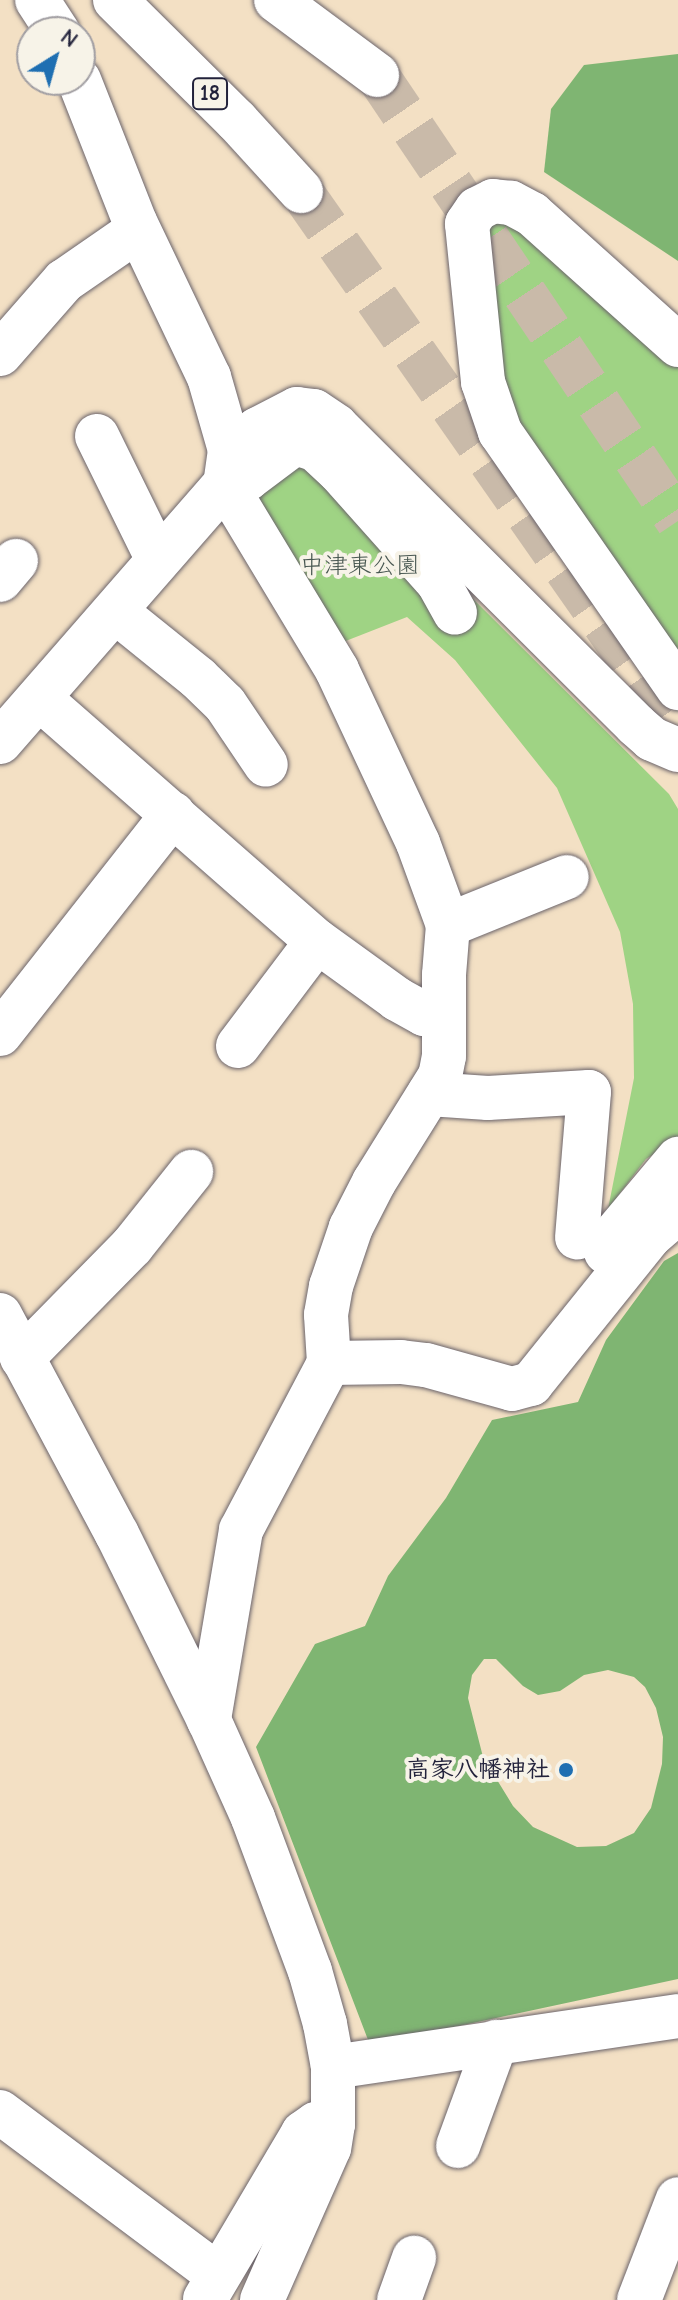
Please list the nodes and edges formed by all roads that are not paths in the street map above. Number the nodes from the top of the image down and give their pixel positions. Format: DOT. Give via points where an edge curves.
graph roads {
  1 [pos="115,0"];
  2 [pos="276,0"];
  3 [pos="377,75"];
  4 [pos="85,96"];
  5 [pos="301,191"];
  6 [pos="138,230"];
  7 [pos="678,345"];
  8 [pos="2,349"];
  9 [pos="97,436"];
  10 [pos="228,467"];
  11 [pos="158,560"];
  12 [pos="115,611"];
  13 [pos="455,613"];
  14 [pos="678,688"];
  15 [pos="14,719"];
  16 [pos="678,750"];
  17 [pos="266,765"];
  18 [pos="173,814"];
  19 [pos="567,877"];
  20 [pos="448,925"];
  21 [pos="317,941"];
  22 [pos="444,1016"];
  23 [pos="0,1034"];
  24 [pos="238,1046"];
  25 [pos="429,1094"];
  26 [pos="678,1159"];
  27 [pos="191,1172"];
  28 [pos="678,1212"];
  29 [pos="577,1238"];
  30 [pos="601,1294"];
  31 [pos="0,1315"];
  32 [pos="22,1358"];
  33 [pos="329,1363"];
  34 [pos="209,1720"];
  35 [pos="678,2016"];
  36 [pos="496,2042"];
  37 [pos="333,2067"];
  38 [pos="0,2112"];
  39 [pos="333,2124"];
  40 [pos="458,2146"];
  41 [pos="678,2199"];
  42 [pos="414,2258"];
  43 [pos="211,2287"];
  44 [pos="262,2300"];
  45 [pos="399,2300"];
  46 [pos="639,2300"];
  1 -- 5 [label="street, 18"];
  2 -- 3 [label="street"];
  4 -- 6 [label="street"];
  6 -- 8 [label="street" via="64,281"];
  6 -- 10 [label="street" via="209,377"];
  7 -- 14 [label="street" via="532,214 493,201 477,209 467,224 483,382 500,432"];
  9 -- 11 [label="street"];
  10 -- 11 [label="street"];
  10 -- 13 [label="street" via="247,479 295,443 315,449 438,582"];
  10 -- 16 [label="street" via="297,409 314,411 336,426 636,725"];
  10 -- 20 [label="street" via="337,670 418,843"];
  11 -- 12 [label="street"];
  12 -- 15 [label="street"];
  12 -- 17 [label="street" via="225,704"];
  15 -- 18 [label="street"];
  18 -- 21 [label="street"];
  18 -- 23 [label="street"];
  19 -- 20 [label="street"];
  20 -- 22 [label="street"];
  21 -- 22 [label="street" via="397,999 424,1014"];
  21 -- 24 [label="street"];
  22 -- 25 [label="street" via="444,1056"];
  25 -- 29 [label="street" via="488,1098 589,1092"];
  25 -- 33 [label="street" via="351,1227 326,1315"];
  26 -- 30 [label="street" via="616,1233 604,1256"];
  27 -- 32 [label="street" via="132,1246"];
  28 -- 30 [label="street" via="649,1237"];
  30 -- 33 [label="street" via="531,1384 512,1389 426,1365"];
  31 -- 32 [label="street"];
  32 -- 34 [label="street"];
  33 -- 34 [label="street" via="241,1530"];
  34 -- 37 [label="street" via="253,1818 310,1971"];
  35 -- 36 [label="street"];
  36 -- 37 [label="street"];
  36 -- 40 [label="street"];
  37 -- 39 [label="street"];
  38 -- 43 [label="street"];
  39 -- 43 [label="street" via="316,2124 303,2133"];
  39 -- 44 [label="street" via="320,2174"];
  41 -- 46 [label="street"];
  42 -- 45 [label="street"];
}
